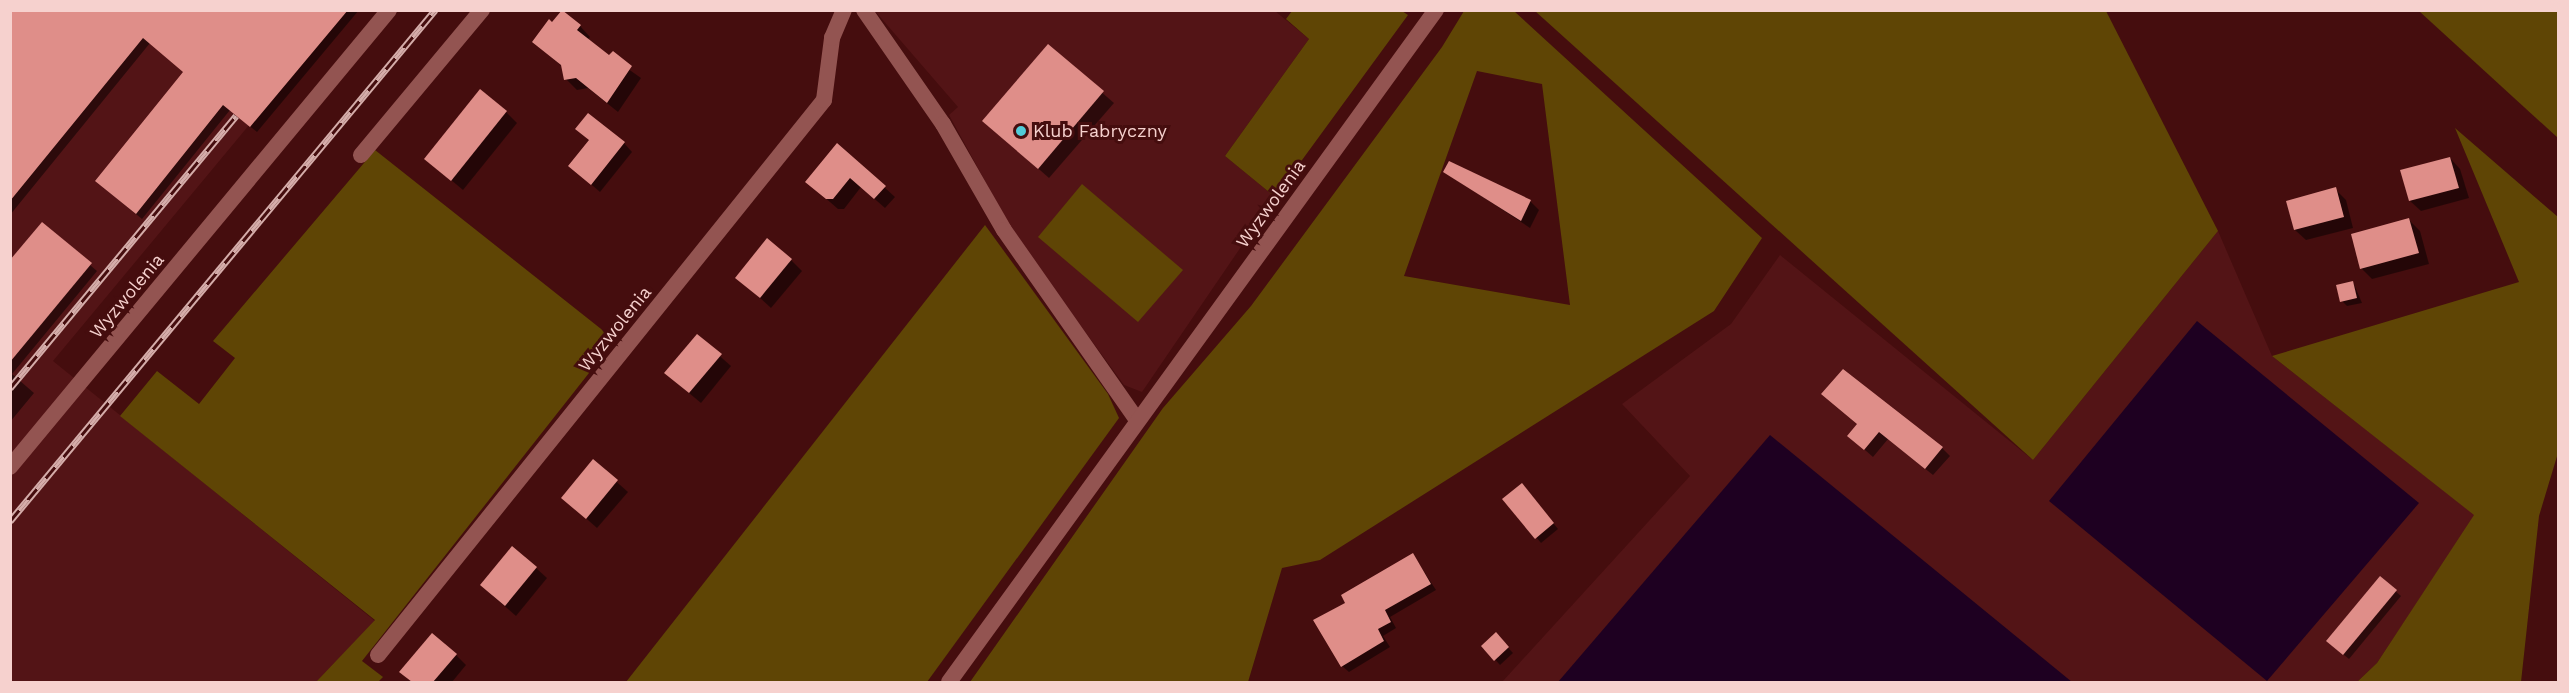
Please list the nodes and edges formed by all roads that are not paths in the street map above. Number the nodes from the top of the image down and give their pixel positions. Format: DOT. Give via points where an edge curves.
graph roads {
  1 [pos="389,10"];
  2 [pos="482,10"];
  3 [pos="844,10"];
  4 [pos="864,10"];
  5 [pos="1436,10"];
  6 [pos="361,155"];
  7 [pos="1137,420"];
  8 [pos="10,467"];
  9 [pos="378,656"];
  10 [pos="949,682"];
  1 -- 8 [label="street, Wyzwolenia"];
  2 -- 6 [label="street"];
  3 -- 9 [label="street, Wyzwolenia" via="832,38 824,100"];
  4 -- 7 [label="street" via="943,124 1004,230"];
  5 -- 7 [label="street, Wyzwolenia"];
  7 -- 10 [label="street, Wyzwolenia"];
}
